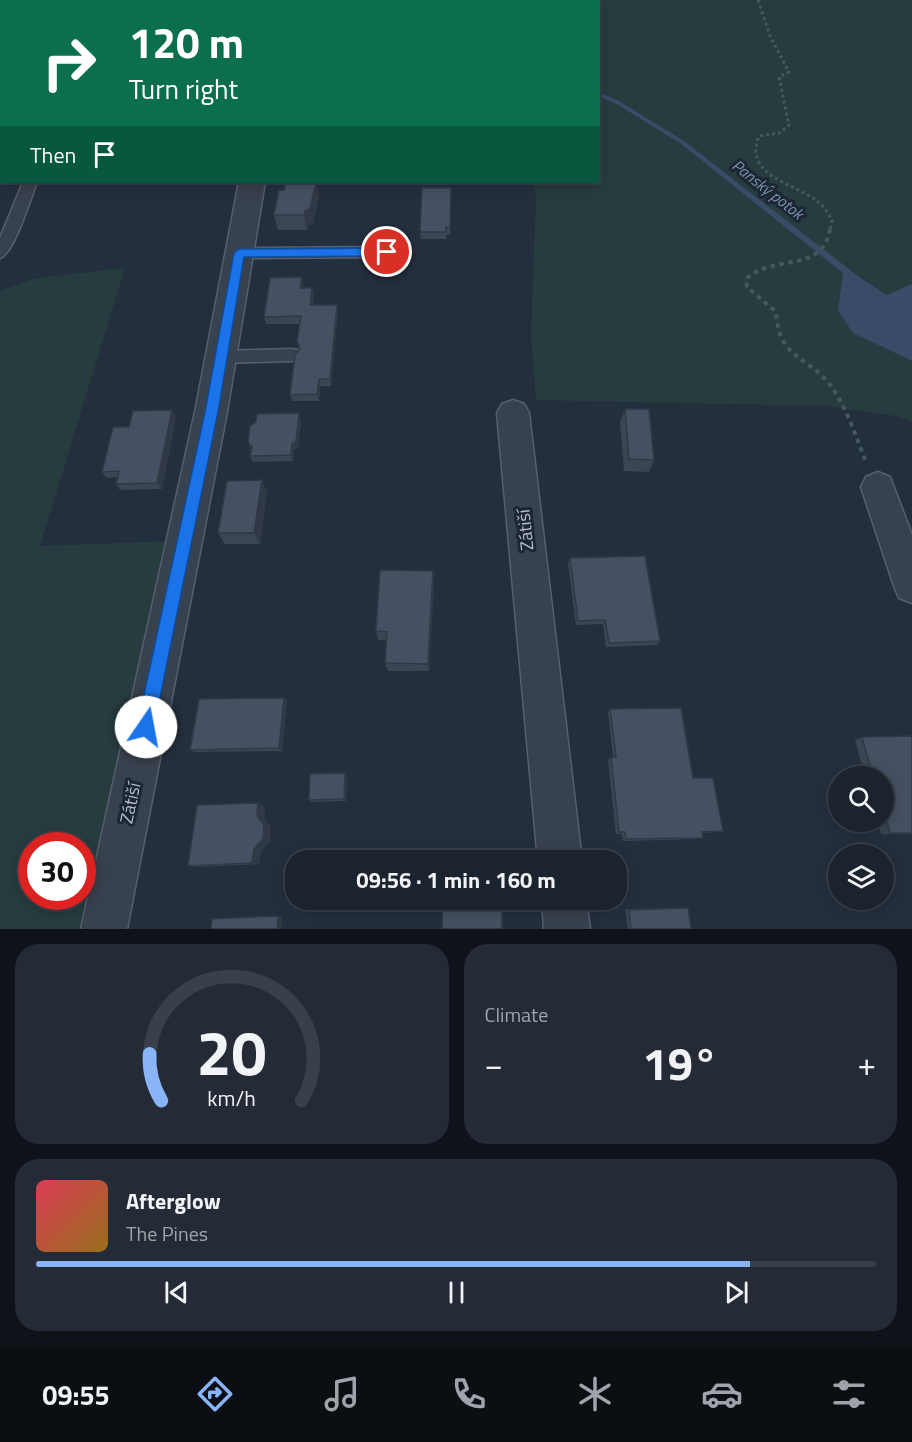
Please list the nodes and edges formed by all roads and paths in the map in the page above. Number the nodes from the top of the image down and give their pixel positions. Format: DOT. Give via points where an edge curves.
graph roads {
  1 [pos="758,0"];
  2 [pos="30,183"];
  3 [pos="252,183"];
  4 [pos="387,252"];
  5 [pos="0,253"];
  6 [pos="239,253"];
  7 [pos="292,355"];
  8 [pos="221,357"];
  9 [pos="513,414"];
  10 [pos="878,487"];
  11 [pos="912,586"];
  12 [pos="559,850"];
  13 [pos="565,910"];
  14 [pos="104,929"];
  15 [pos="567,929"];
  1 -- 10 [label="path" via="770,36 789,72 779,77 789,125 780,133 759,136 754,149 756,159 764,170 814,199 832,220 829,239 817,253 803,261 769,265 749,273 747,287 776,312 775,329 784,347 831,387"];
  2 -- 5 [label="lane"];
  3 -- 6 [label="street, Zátiší"];
  4 -- 6 [label="lane"];
  6 -- 8 [label="street, Zátiší"];
  7 -- 8 [label="lane"];
  8 -- 14 [label="street, Zátiší"];
  9 -- 12 [label="street, Zátiší"];
  10 -- 11 [label="street"];
  13 -- 15 [label="street"];
}
